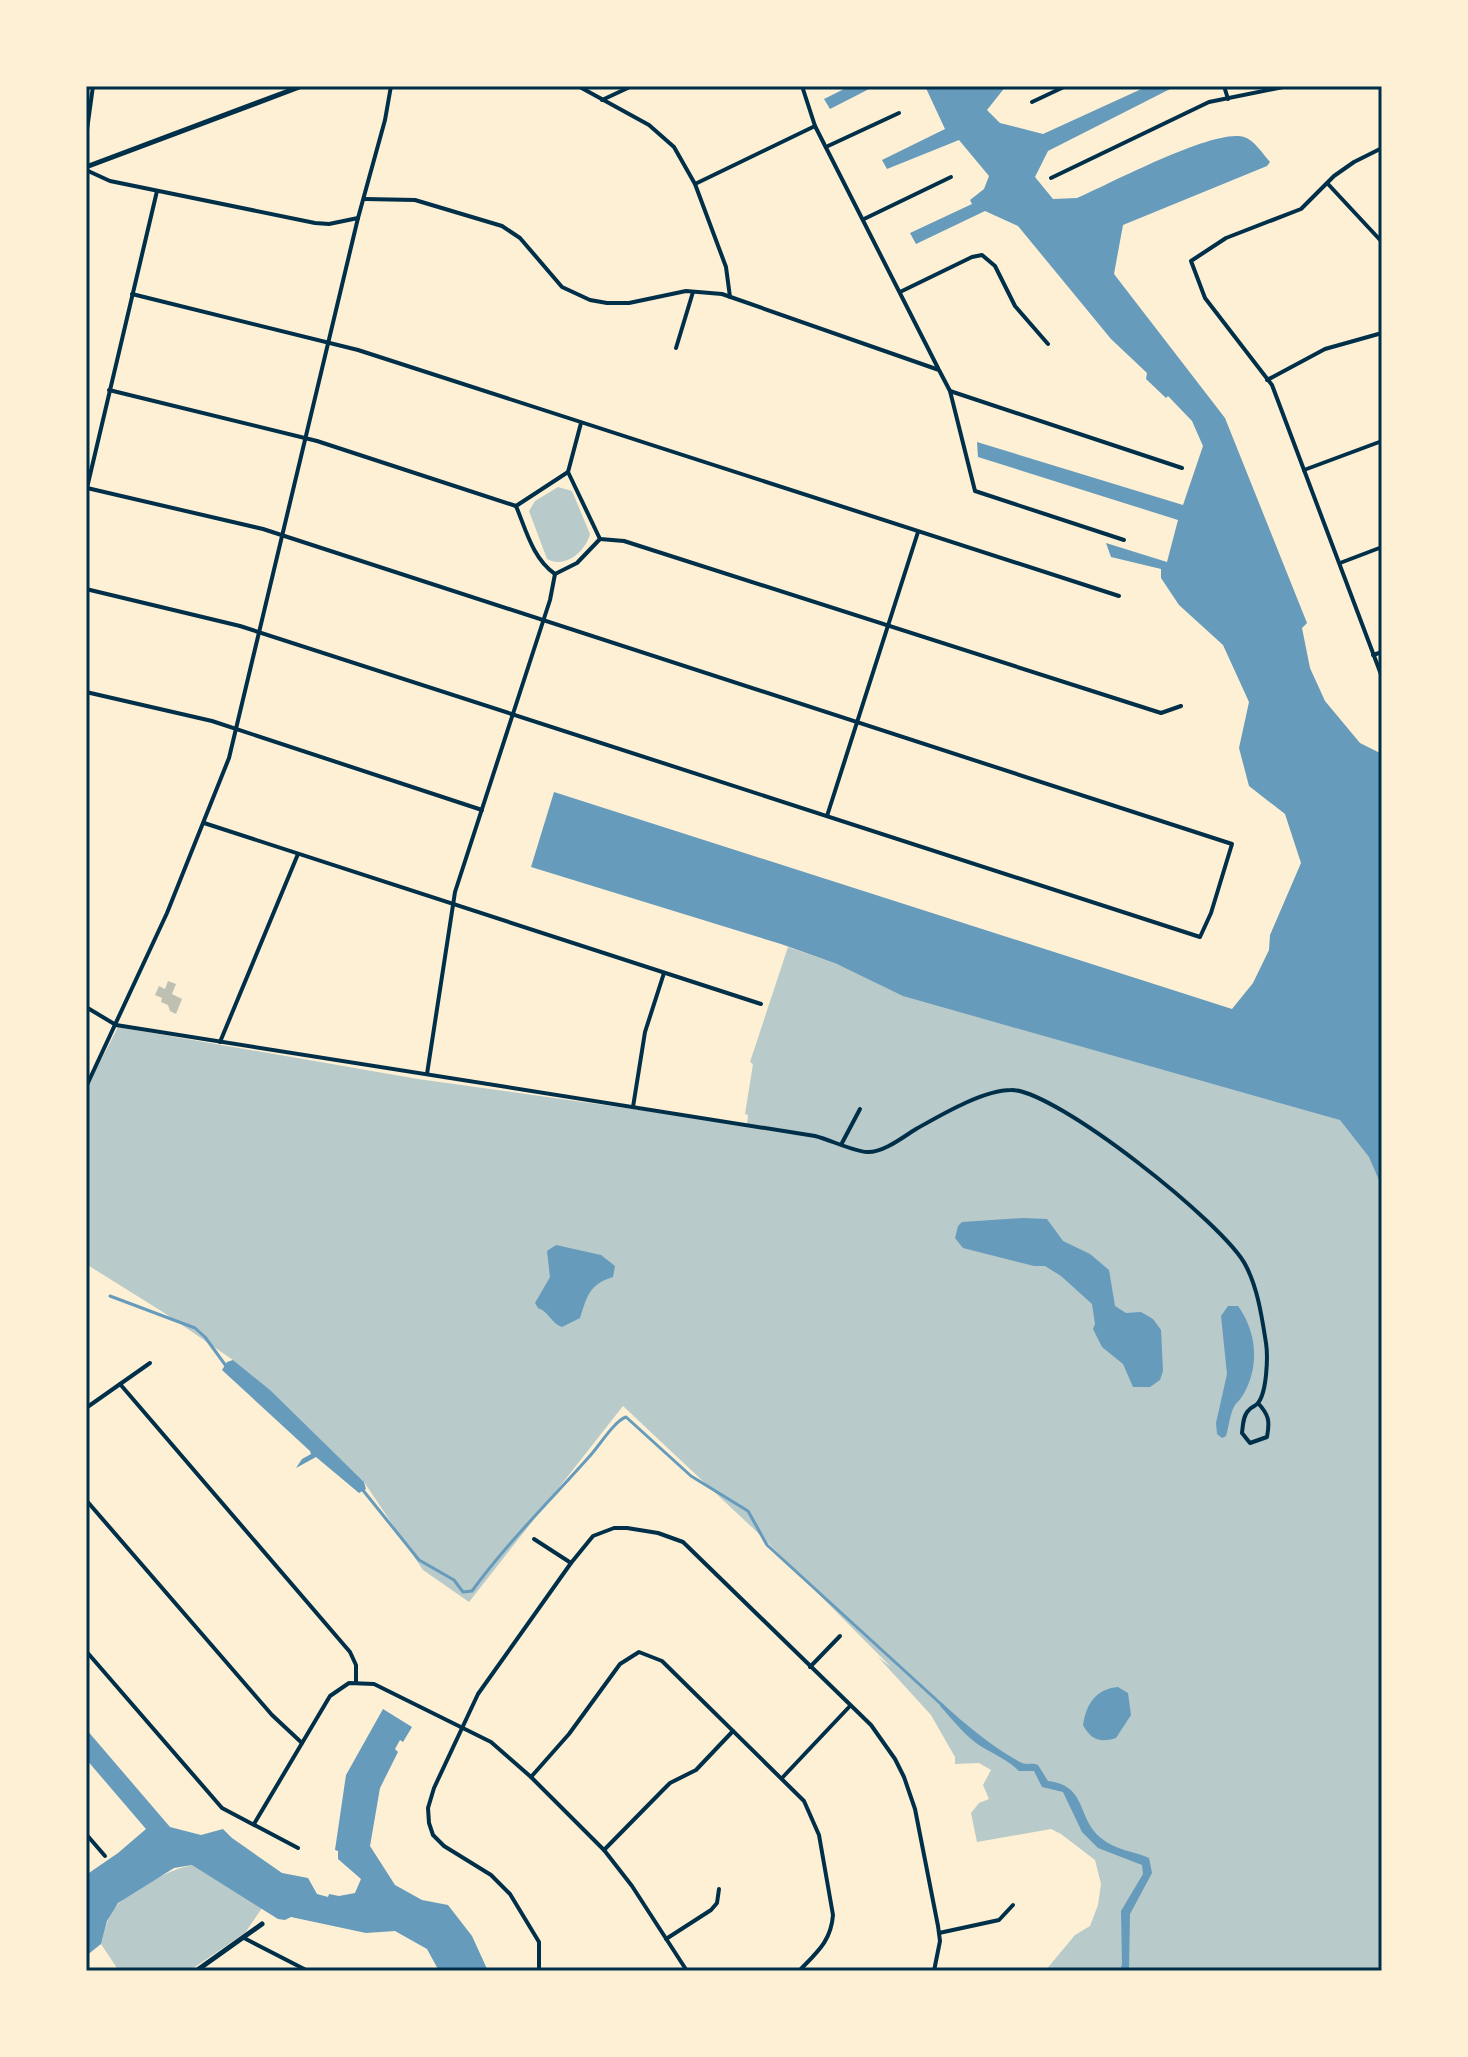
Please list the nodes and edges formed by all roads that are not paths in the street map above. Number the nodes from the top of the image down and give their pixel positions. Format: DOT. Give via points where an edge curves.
graph roads {
  1 [pos="93,86"];
  2 [pos="302,86"];
  3 [pos="391,86"];
  4 [pos="578,86"];
  5 [pos="632,86"];
  6 [pos="802,86"];
  7 [pos="1066,86"];
  8 [pos="1224,86"];
  9 [pos="1288,86"];
  10 [pos="1228,99"];
  11 [pos="602,100"];
  12 [pos="1032,102"];
  13 [pos="899,113"];
  14 [pos="815,126"];
  15 [pos="86,137"];
  16 [pos="828,146"];
  17 [pos="1382,148"];
  18 [pos="86,168"];
  19 [pos="951,177"];
  20 [pos="1051,178"];
  21 [pos="695,184"];
  22 [pos="1328,184"];
  23 [pos="157,191"];
  24 [pos="365,199"];
  25 [pos="358,218"];
  26 [pos="864,219"];
  27 [pos="1382,242"];
  28 [pos="693,292"];
  29 [pos="900,292"];
  30 [pos="132,294"];
  31 [pos="730,297"];
  32 [pos="1382,333"];
  33 [pos="329,342"];
  34 [pos="1048,344"];
  35 [pos="676,348"];
  36 [pos="939,370"];
  37 [pos="1267,380"];
  38 [pos="109,390"];
  39 [pos="950,391"];
  40 [pos="581,423"];
  41 [pos="306,439"];
  42 [pos="1382,441"];
  43 [pos="1182,468"];
  44 [pos="1304,470"];
  45 [pos="568,472"];
  46 [pos="87,490"];
  47 [pos="516,506"];
  48 [pos="918,532"];
  49 [pos="283,536"];
  50 [pos="600,539"];
  51 [pos="1124,540"];
  52 [pos="1382,547"];
  53 [pos="1340,563"];
  54 [pos="555,574"];
  55 [pos="86,589"];
  56 [pos="1119,596"];
  57 [pos="544,619"];
  58 [pos="889,627"];
  59 [pos="260,633"];
  60 [pos="1382,652"];
  61 [pos="1373,655"];
  62 [pos="1382,677"];
  63 [pos="86,692"];
  64 [pos="1181,706"];
  65 [pos="513,715"];
  66 [pos="858,721"];
  67 [pos="236,729"];
  68 [pos="482,810"];
  69 [pos="827,816"];
  70 [pos="204,823"];
  71 [pos="298,854"];
  72 [pos="454,905"];
  73 [pos="664,973"];
  74 [pos="761,1004"];
  75 [pos="86,1007"];
  76 [pos="116,1025"];
  77 [pos="220,1042"];
  78 [pos="427,1074"];
  79 [pos="86,1087"];
  80 [pos="633,1107"];
  81 [pos="860,1109"];
  82 [pos="842,1143"];
  83 [pos="150,1363"];
  84 [pos="120,1384"];
  85 [pos="1258,1403"];
  86 [pos="86,1408"];
  87 [pos="86,1500"];
  88 [pos="534,1539"];
  89 [pos="571,1563"];
  90 [pos="840,1636"];
  91 [pos="86,1651"];
  92 [pos="810,1667"];
  93 [pos="356,1683"];
  94 [pos="850,1706"];
  95 [pos="461,1726"];
  96 [pos="733,1731"];
  97 [pos="302,1743"];
  98 [pos="531,1777"];
  99 [pos="782,1778"];
  100 [pos="254,1824"];
  101 [pos="86,1834"];
  102 [pos="298,1848"];
  103 [pos="604,1850"];
  104 [pos="105,1856"];
  105 [pos="719,1889"];
  106 [pos="1013,1905"];
  107 [pos="262,1924"];
  108 [pos="939,1933"];
  109 [pos="244,1938"];
  110 [pos="666,1939"];
  111 [pos="804,1965"];
  112 [pos="196,1971"];
  113 [pos="308,1971"];
  114 [pos="539,1971"];
  115 [pos="687,1971"];
  116 [pos="799,1971"];
  117 [pos="808,1971"];
  118 [pos="934,1971"];
  1 -- 15 [label="street"];
  2 -- 18 [label="main road"];
  3 -- 24 [label="street"];
  4 -- 11 [label="street"];
  5 -- 11 [label="street"];
  6 -- 14 [label="street"];
  7 -- 12 [label="street"];
  8 -- 10 [label="street"];
  9 -- 10 [label="street"];
  10 -- 20 [label="street" via="1183,113"];
  11 -- 21 [label="street" via="667,139"];
  13 -- 16 [label="street"];
  14 -- 16 [label="street"];
  14 -- 21 [label="street"];
  16 -- 26 [label="street"];
  17 -- 22 [label="street"];
  18 -- 23 [label="street" via="110,181"];
  19 -- 26 [label="street"];
  21 -- 31 [label="street" via="726,267"];
  22 -- 27 [label="street"];
  22 -- 37 [label="street" via="1301,209 1226,238 1191,261 1205,298"];
  23 -- 25 [label="street" via="315,223"];
  23 -- 30 [label="street"];
  24 -- 25 [label="street"];
  24 -- 28 [label="street" via="415,200 502,226 520,238 562,287 590,300 629,303"];
  25 -- 33 [label="street"];
  26 -- 29 [label="street"];
  28 -- 31 [label="street"];
  28 -- 35 [label="street"];
  29 -- 34 [label="street" via="982,255"];
  29 -- 36 [label="street"];
  30 -- 33 [label="street"];
  30 -- 38 [label="street"];
  31 -- 36 [label="street"];
  32 -- 37 [label="street" via="1325,349"];
  33 -- 40 [label="street"];
  33 -- 41 [label="street"];
  36 -- 39 [label="street"];
  37 -- 44 [label="street"];
  38 -- 41 [label="street"];
  38 -- 46 [label="street"];
  39 -- 43 [label="street"];
  39 -- 51 [label="street" via="975,491"];
  40 -- 45 [label="street"];
  40 -- 48 [label="street"];
  41 -- 47 [label="street"];
  41 -- 49 [label="street"];
  42 -- 44 [label="street"];
  44 -- 53 [label="street"];
  45 -- 47 [label="street"];
  45 -- 50 [label="street"];
  46 -- 49 [label="street"];
  47 -- 54 [label="street" via="538,557"];
  48 -- 56 [label="street"];
  48 -- 58 [label="street"];
  49 -- 57 [label="street"];
  49 -- 59 [label="street"];
  50 -- 54 [label="street" via="577,563"];
  50 -- 58 [label="street" via="624,541"];
  52 -- 53 [label="street"];
  53 -- 61 [label="street"];
  54 -- 57 [label="street"];
  55 -- 59 [label="street"];
  57 -- 65 [label="street"];
  57 -- 66 [label="street"];
  58 -- 64 [label="street" via="1161,713"];
  58 -- 66 [label="street"];
  59 -- 65 [label="street"];
  59 -- 67 [label="street"];
  60 -- 61 [label="street"];
  61 -- 62 [label="street"];
  63 -- 67 [label="street"];
  65 -- 68 [label="street"];
  65 -- 69 [label="street"];
  66 -- 69 [label="street"];
  66 -- 69 [label="street" via="1232,844 1205,927 1200,937"];
  67 -- 68 [label="street"];
  67 -- 70 [label="street"];
  68 -- 72 [label="street"];
  70 -- 71 [label="street"];
  70 -- 76 [label="street"];
  71 -- 72 [label="street"];
  71 -- 77 [label="street"];
  72 -- 73 [label="street"];
  72 -- 78 [label="street"];
  73 -- 74 [label="street"];
  73 -- 80 [label="street" via="645,1032"];
  75 -- 76 [label="street"];
  76 -- 77 [label="street"];
  76 -- 79 [label="street"];
  77 -- 78 [label="street"];
  78 -- 80 [label="street"];
  80 -- 82 [label="street"];
  81 -- 82 [label="street"];
  82 -- 85 [label="street" via="868,1153 998,1092 1021,1090 1041,1097 1170,1189 1234,1248 1256,1292 1266,1347"];
  83 -- 84 [label="street"];
  84 -- 86 [label="street"];
  84 -- 93 [label="street" via="350,1652"];
  85 -- 85 [label="street" via="1245,1414 1242,1433 1250,1443 1267,1437 1267,1413"];
  87 -- 97 [label="street"];
  88 -- 89 [label="street"];
  89 -- 92 [label="street" via="593,1536 614,1528 683,1542"];
  89 -- 95 [label="street"];
  90 -- 92 [label="street"];
  91 -- 100 [label="street" via="222,1808"];
  92 -- 94 [label="street"];
  93 -- 95 [label="street" via="374,1684"];
  93 -- 97 [label="street" via="332,1693"];
  94 -- 99 [label="street"];
  94 -- 108 [label="street" via="882,1739 904,1777"];
  95 -- 98 [label="street" via="491,1742"];
  95 -- 114 [label="street" via="434,1788 429,1823 437,1840 510,1894 539,1942"];
  96 -- 98 [label="street" via="662,1661 634,1653"];
  96 -- 99 [label="street"];
  96 -- 103 [label="street" via="696,1770 670,1783"];
  97 -- 100 [label="street"];
  98 -- 103 [label="street"];
  99 -- 111 [label="street" via="804,1801 815,1823 833,1915 827,1942"];
  100 -- 102 [label="street"];
  101 -- 104 [label="street"];
  103 -- 110 [label="street"];
  105 -- 110 [label="street" via="714,1907"];
  106 -- 108 [label="street" via="999,1920"];
  107 -- 109 [label="main road"];
  108 -- 118 [label="street"];
  109 -- 112 [label="main road"];
  109 -- 113 [label="street"];
  110 -- 115 [label="street"];
  111 -- 116 [label="street"];
  111 -- 117 [label="street"];
}
